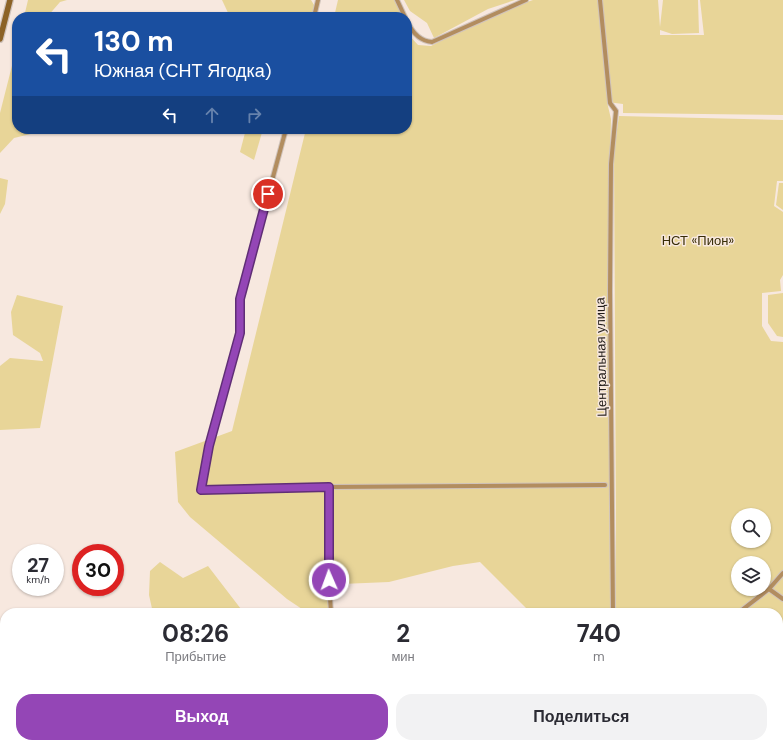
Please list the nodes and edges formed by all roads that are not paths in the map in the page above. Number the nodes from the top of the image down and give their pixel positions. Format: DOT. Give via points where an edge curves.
graph roads {
  1 [pos="10,0"];
  2 [pos="318,0"];
  3 [pos="398,0"];
  4 [pos="526,0"];
  5 [pos="600,0"];
  6 [pos="315,12"];
  7 [pos="403,12"];
  8 [pos="412,31"];
  9 [pos="0,39"];
  10 [pos="285,134"];
  11 [pos="605,485"];
  12 [pos="329,487"];
  13 [pos="783,573"];
  14 [pos="771,587"];
  15 [pos="771,590"];
  16 [pos="760,596"];
  17 [pos="783,599"];
  18 [pos="331,608"];
  19 [pos="613,608"];
  20 [pos="744,608"];
  1 -- 9 [label="main road"];
  2 -- 6 [label="street"];
  3 -- 7 [label="street"];
  4 -- 8 [label="street" via="432,42 426,42"];
  5 -- 19 [label="street, Центральная улица" via="610,102 616,112 611,164 610,292"];
  10 -- 12 [label="street" via="240,299 240,333 209,446 201,490"];
  11 -- 12 [label="street"];
  12 -- 18 [label="street" via="328,566"];
  13 -- 14 [label="street"];
  15 -- 17 [label="street"];
  16 -- 20 [label="street"];
}
